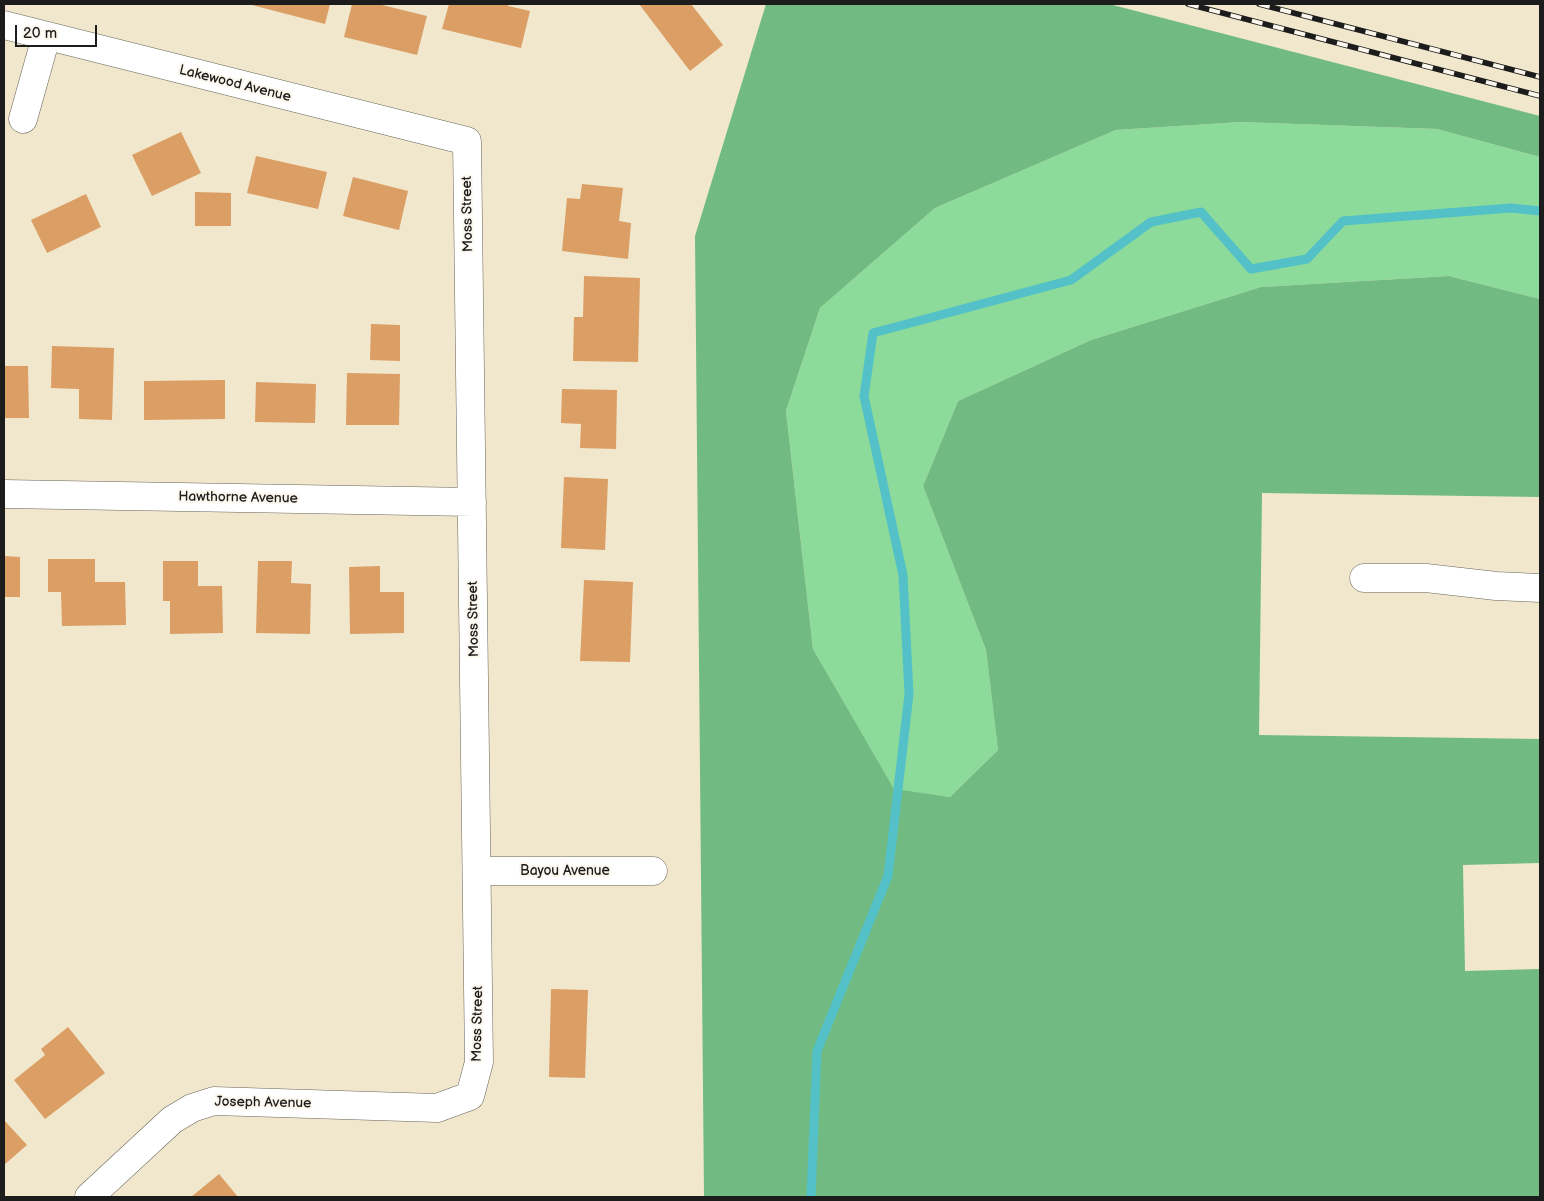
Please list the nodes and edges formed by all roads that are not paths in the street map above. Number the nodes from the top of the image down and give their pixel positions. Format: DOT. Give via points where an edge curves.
graph roads {
  1 [pos="4,25"];
  2 [pos="46,37"];
  3 [pos="24,120"];
  4 [pos="466,141"];
  5 [pos="4,494"];
  6 [pos="472,502"];
  7 [pos="1364,578"];
  8 [pos="1540,588"];
  9 [pos="653,870"];
  10 [pos="477,871"];
  11 [pos="470,1096"];
  12 [pos="90,1197"];
  1 -- 2 [label="street, Lakewood Avenue"];
  2 -- 3 [label="street"];
  2 -- 4 [label="street, Lakewood Avenue"];
  4 -- 6 [label="street, Moss Street"];
  5 -- 6 [label="street, Hawthorne Avenue"];
  6 -- 10 [label="street, Moss Street"];
  7 -- 8 [label="street" via="1426,578"];
  9 -- 10 [label="street, Bayou Avenue"];
  10 -- 11 [label="street, Moss Street" via="479,1062"];
  11 -- 12 [label="street, Joseph Avenue" via="437,1108 214,1101 192,1108 172,1120"];
}
